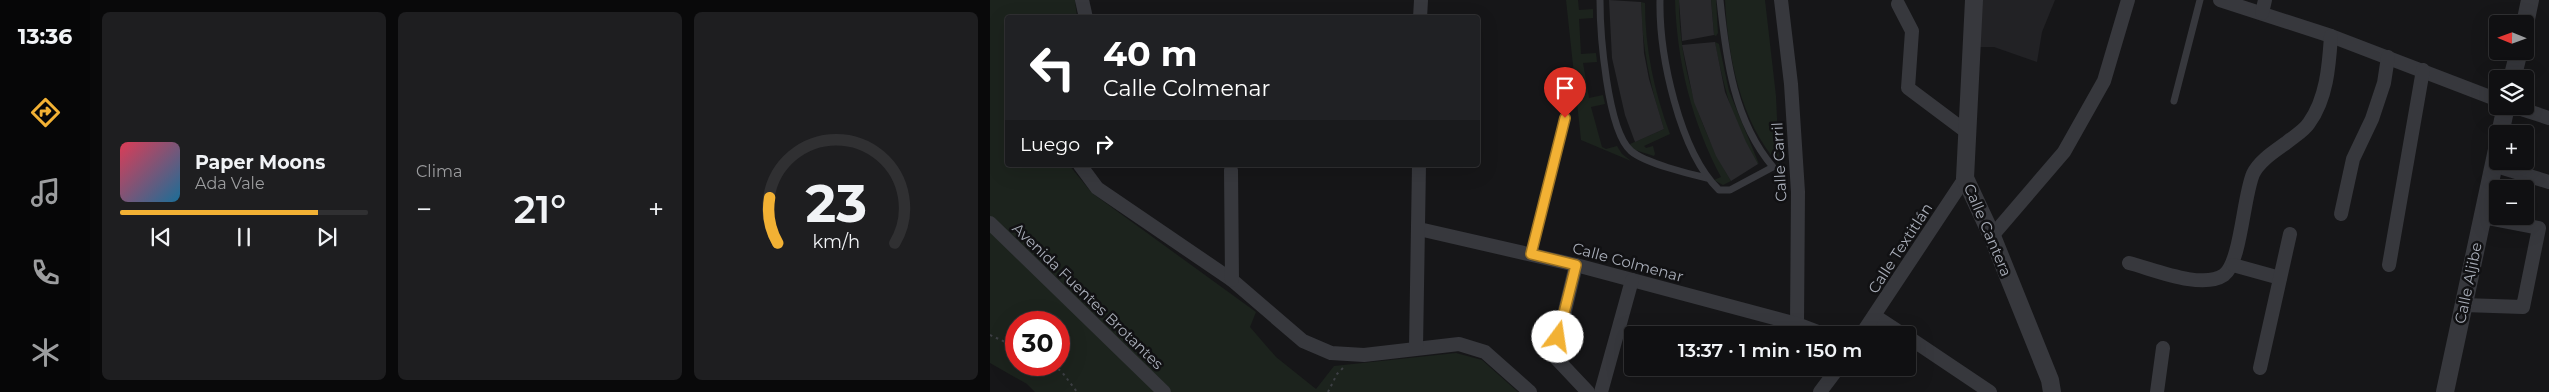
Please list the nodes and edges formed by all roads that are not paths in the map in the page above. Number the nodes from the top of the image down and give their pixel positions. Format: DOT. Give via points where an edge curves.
graph roads {
  1 [pos="1082,0"];
  2 [pos="1420,0"];
  3 [pos="1600,0"];
  4 [pos="1660,0"];
  5 [pos="1720,0"];
  6 [pos="1781,0"];
  7 [pos="1974,0"];
  8 [pos="2200,0"];
  9 [pos="2220,0"];
  10 [pos="2530,0"];
  11 [pos="2123,2"];
  12 [pos="1898,4"];
  13 [pos="2264,6"];
  14 [pos="1085,15"];
  15 [pos="1420,15"];
  16 [pos="2527,15"];
  17 [pos="2331,36"];
  18 [pos="2388,57"];
  19 [pos="2423,70"];
  20 [pos="2489,96"];
  21 [pos="2174,101"];
  22 [pos="2534,113"];
  23 [pos="1565,118"];
  24 [pos="2549,118"];
  25 [pos="1968,133"];
  26 [pos="1081,167"];
  27 [pos="1420,167"];
  28 [pos="1231,170"];
  29 [pos="2492,170"];
  30 [pos="2509,170"];
  31 [pos="1707,178"];
  32 [pos="1965,178"];
  33 [pos="2549,182"];
  34 [pos="2341,214"];
  35 [pos="2482,217"];
  36 [pos="990,223"];
  37 [pos="1419,229"];
  38 [pos="2290,234"];
  39 [pos="1992,236"];
  40 [pos="2543,238"];
  41 [pos="1531,254"];
  42 [pos="2128,263"];
  43 [pos="1576,265"];
  44 [pos="2389,265"];
  45 [pos="2233,266"];
  46 [pos="2280,278"];
  47 [pos="1232,280"];
  48 [pos="1632,280"];
  49 [pos="2464,305"];
  50 [pos="1875,316"];
  51 [pos="1797,324"];
  52 [pos="1802,326"];
  53 [pos="1868,326"];
  54 [pos="1890,326"];
  55 [pos="1916,342"];
  56 [pos="1416,348"];
  57 [pos="2163,348"];
  58 [pos="2260,368"];
  59 [pos="1834,376"];
  60 [pos="1827,390"];
  61 [pos="1164,392"];
  62 [pos="1530,392"];
  63 [pos="1588,392"];
  64 [pos="1602,392"];
  65 [pos="1990,392"];
  66 [pos="2052,392"];
  67 [pos="2157,392"];
  68 [pos="2445,392"];
  1 -- 14 [label="street"];
  2 -- 15 [label="street"];
  3 -- 31 [label="lane" via="1609,93 1621,139 1632,152 1679,172"];
  4 -- 31 [label="lane" via="1659,23 1666,73 1684,128"];
  5 -- 31 [label="lane" via="1730,74 1749,132 1773,167 1730,190 1719,190"];
  6 -- 51 [label="street, Calle Carril" via="1791,84 1798,192"];
  7 -- 25 [label="street, Calle Cantera"];
  8 -- 21 [label="lane"];
  9 -- 13 [label="street"];
  10 -- 16 [label="street"];
  11 -- 39 [label="street" via="2104,81 2064,152"];
  12 -- 25 [label="street" via="1912,31 1908,88"];
  13 -- 17 [label="street"];
  17 -- 18 [label="street"];
  17 -- 45 [label="street" via="2324,89 2308,125 2266,158 2254,172 2246,194"];
  18 -- 19 [label="street"];
  18 -- 34 [label="street" via="2384,83 2372,119 2353,159"];
  19 -- 20 [label="street"];
  19 -- 44 [label="street"];
  22 -- 24 [label="street"];
  23 -- 41 [label="lane"];
  25 -- 32 [label="street, Calle Cantera"];
  26 -- 47 [label="street" via="1096,188"];
  27 -- 37 [label="street"];
  28 -- 47 [label="street"];
  29 -- 35 [label="street, Calle Aljibe"];
  30 -- 33 [label="street"];
  32 -- 39 [label="street, Calle Cantera"];
  32 -- 50 [label="street, Calle Textitlán"];
  35 -- 40 [label="street" via="2539,228"];
  35 -- 49 [label="street, Calle Aljibe"];
  36 -- 61 [label="street, Avenida Fuentes Brotantes"];
  37 -- 41 [label="street, Calle Colmenar"];
  37 -- 56 [label="street"];
  38 -- 46 [label="street"];
  39 -- 66 [label="street, Calle Cantera"];
  40 -- 49 [label="street" via="2523,306"];
  41 -- 43 [label="street, Calle Colmenar"];
  42 -- 45 [label="street" via="2198,281 2212,281"];
  43 -- 48 [label="street, Calle Colmenar"];
  43 -- 63 [label="street" via="1554,356"];
  45 -- 46 [label="street"];
  46 -- 58 [label="street"];
  47 -- 56 [label="street" via="1303,341 1331,353 1364,355"];
  48 -- 51 [label="street, Calle Colmenar"];
  48 -- 64 [label="street"];
  49 -- 68 [label="street, Calle Aljibe"];
  50 -- 53 [label="street, Calle Textitlán"];
  50 -- 54 [label="street"];
  51 -- 52 [label="street, Calle Colmenar"];
  55 -- 65 [label="street"];
  56 -- 62 [label="street" via="1459,344 1485,352"];
  57 -- 67 [label="street"];
  59 -- 60 [label="street"];
}
